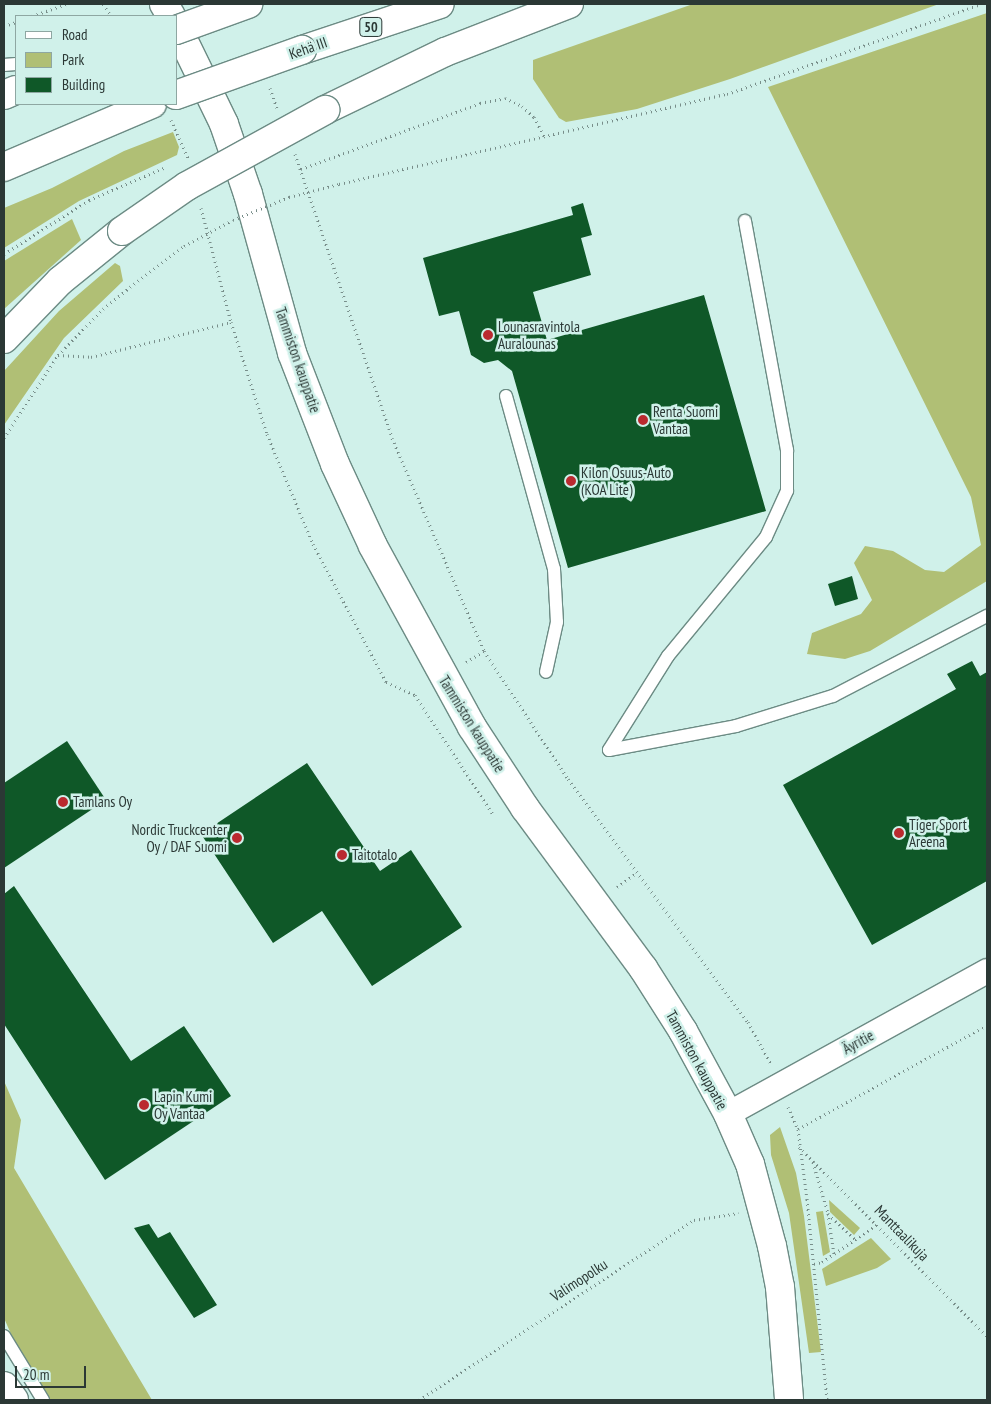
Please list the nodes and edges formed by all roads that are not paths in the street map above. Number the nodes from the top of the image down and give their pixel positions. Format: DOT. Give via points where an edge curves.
graph roads {
  1 [pos="164,4"];
  2 [pos="248,4"];
  3 [pos="440,4"];
  4 [pos="569,4"];
  5 [pos="170,15"];
  6 [pos="178,29"];
  7 [pos="178,29"];
  8 [pos="178,98"];
  9 [pos="157,106"];
  10 [pos="4,167"];
  11 [pos="745,220"];
  12 [pos="4,339"];
  13 [pos="506,396"];
  14 [pos="987,616"];
  15 [pos="546,672"];
  16 [pos="987,971"];
  17 [pos="728,1114"];
  18 [pos="4,1336"];
  19 [pos="4,1386"];
  20 [pos="14,1400"];
  21 [pos="43,1400"];
  22 [pos="789,1400"];
  1 -- 5 [label="main road"];
  2 -- 6 [label="main road, bridge"];
  3 -- 8 [label="main road, Kehä III / 50, bridge" via="302,50"];
  4 -- 12 [label="main road, bridge" via="445,52 325,110 187,186 60,280"];
  7 -- 17 [label="main road, Tammiston kauppatie" via="224,124 248,194 292,353 335,464 373,546 472,727 525,808 643,968 683,1031"];
  9 -- 10 [label="main road, Kehä III / 50"];
  11 -- 14 [label="lane" via="787,450 787,491 766,537 668,656 609,750 736,726 833,696"];
  13 -- 15 [label="lane" via="554,569 557,622"];
  16 -- 17 [label="street, Äyritie"];
  17 -- 22 [label="main road, Tammiston kauppatie" via="750,1164 780,1287"];
  18 -- 21 [label="lane"];
  19 -- 20 [label="main road"];
}
